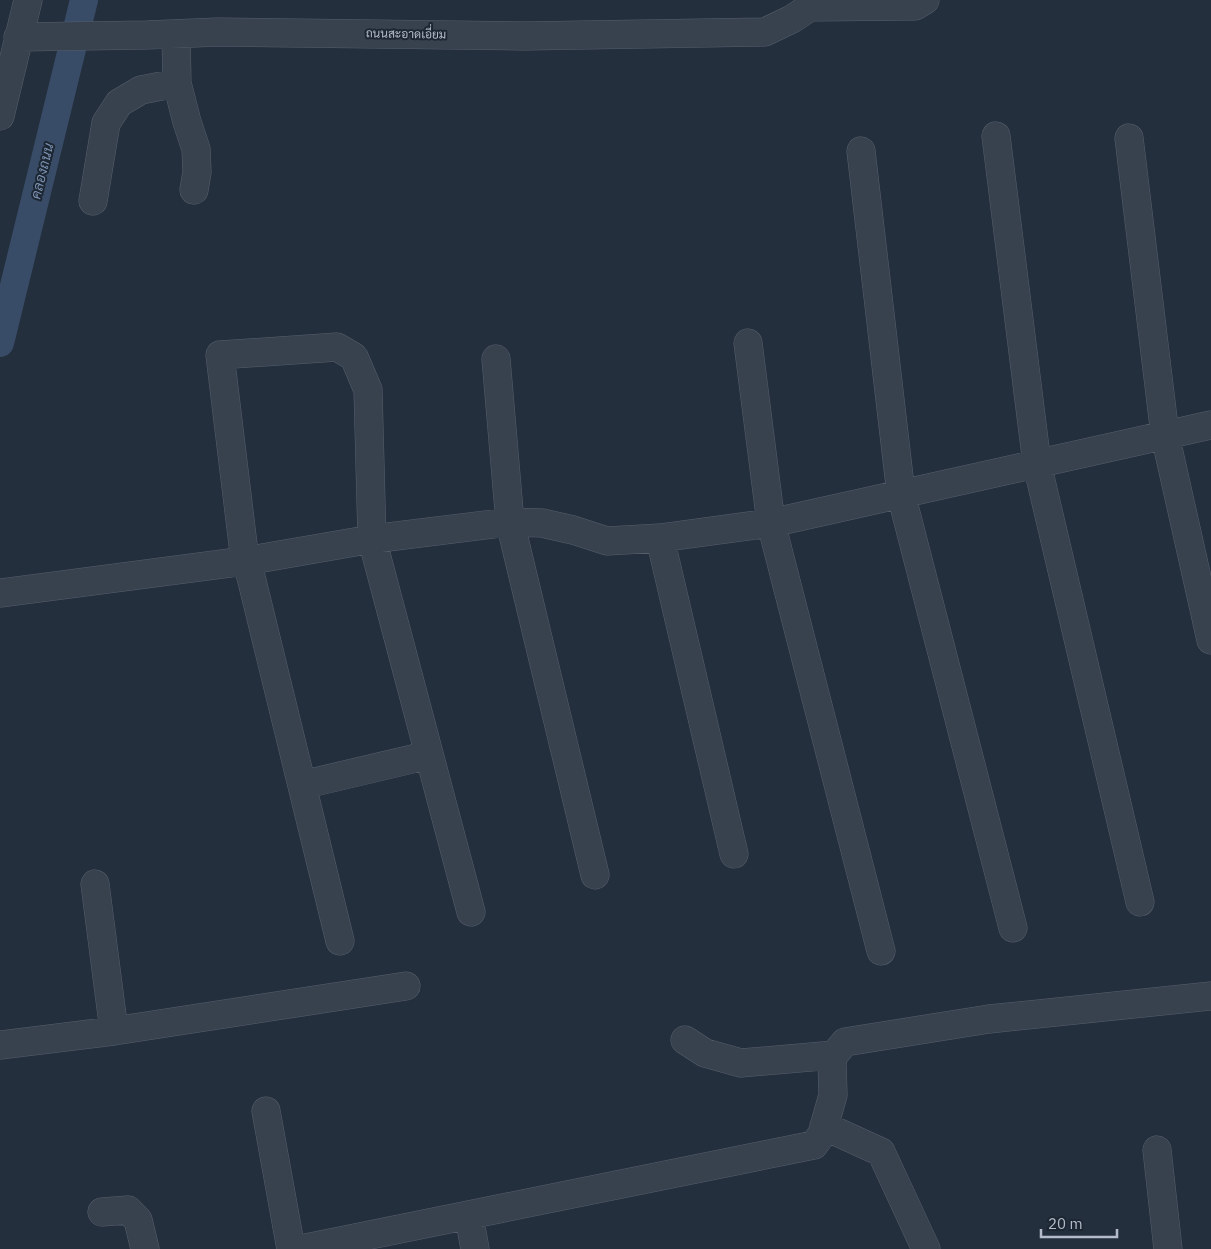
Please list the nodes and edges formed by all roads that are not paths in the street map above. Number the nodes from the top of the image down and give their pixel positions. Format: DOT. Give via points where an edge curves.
graph roads {
  1 [pos="28,0"];
  2 [pos="925,0"];
  3 [pos="804,9"];
  4 [pos="176,34"];
  5 [pos="18,37"];
  6 [pos="177,83"];
  7 [pos="0,116"];
  8 [pos="996,136"];
  9 [pos="1129,138"];
  10 [pos="861,151"];
  11 [pos="194,190"];
  12 [pos="93,201"];
  13 [pos="748,343"];
  14 [pos="496,359"];
  15 [pos="1211,425"];
  16 [pos="1165,435"];
  17 [pos="1037,464"];
  18 [pos="901,494"];
  19 [pos="510,522"];
  20 [pos="771,523"];
  21 [pos="660,538"];
  22 [pos="372,539"];
  23 [pos="245,561"];
  24 [pos="0,593"];
  25 [pos="1211,640"];
  26 [pos="429,754"];
  27 [pos="302,785"];
  28 [pos="734,854"];
  29 [pos="596,875"];
  30 [pos="95,884"];
  31 [pos="1140,902"];
  32 [pos="471,912"];
  33 [pos="1014,928"];
  34 [pos="340,941"];
  35 [pos="881,951"];
  36 [pos="406,986"];
  37 [pos="1211,996"];
  38 [pos="114,1031"];
  39 [pos="685,1040"];
  40 [pos="0,1045"];
  41 [pos="834,1055"];
  42 [pos="266,1111"];
  43 [pos="824,1126"];
  44 [pos="1157,1150"];
  45 [pos="102,1212"];
  46 [pos="469,1216"];
  47 [pos="145,1249"];
  48 [pos="291,1249"];
  49 [pos="301,1249"];
  50 [pos="475,1249"];
  51 [pos="926,1249"];
  52 [pos="1168,1249"];
  1 -- 5 [label="street"];
  2 -- 3 [label="street" via="915,6"];
  3 -- 4 [label="street, ถนนสะอาดเอี่ยม" via="764,32 524,36"];
  4 -- 5 [label="street, ถนนสะอาดเอี่ยม"];
  4 -- 6 [label="street"];
  5 -- 7 [label="street"];
  6 -- 11 [label="street" via="196,149"];
  6 -- 12 [label="street" via="141,90 119,102 106,123"];
  8 -- 17 [label="street"];
  9 -- 16 [label="street"];
  10 -- 18 [label="street"];
  13 -- 20 [label="street"];
  14 -- 19 [label="street"];
  15 -- 16 [label="street"];
  16 -- 17 [label="street"];
  16 -- 25 [label="street"];
  17 -- 18 [label="street"];
  17 -- 31 [label="street"];
  18 -- 20 [label="street"];
  18 -- 33 [label="street"];
  19 -- 21 [label="street" via="542,522 606,541"];
  19 -- 22 [label="street"];
  19 -- 29 [label="street"];
  20 -- 21 [label="street"];
  20 -- 35 [label="street"];
  21 -- 28 [label="street"];
  22 -- 23 [label="street"];
  22 -- 23 [label="street" via="368,390 354,356 337,346 220,355"];
  22 -- 26 [label="street"];
  23 -- 24 [label="street"];
  23 -- 27 [label="street"];
  26 -- 27 [label="street"];
  26 -- 32 [label="street"];
  27 -- 34 [label="street"];
  30 -- 38 [label="street"];
  36 -- 38 [label="street"];
  37 -- 41 [label="street" via="980,1020 845,1042"];
  38 -- 40 [label="street"];
  39 -- 41 [label="street" via="705,1053 741,1063"];
  41 -- 43 [label="street" via="833,1095"];
  42 -- 48 [label="street"];
  43 -- 46 [label="street" via="814,1145"];
  43 -- 51 [label="street" via="880,1152"];
  44 -- 52 [label="street"];
  45 -- 47 [label="street" via="128,1210 138,1220"];
  46 -- 49 [label="street"];
  46 -- 50 [label="street"];
}
